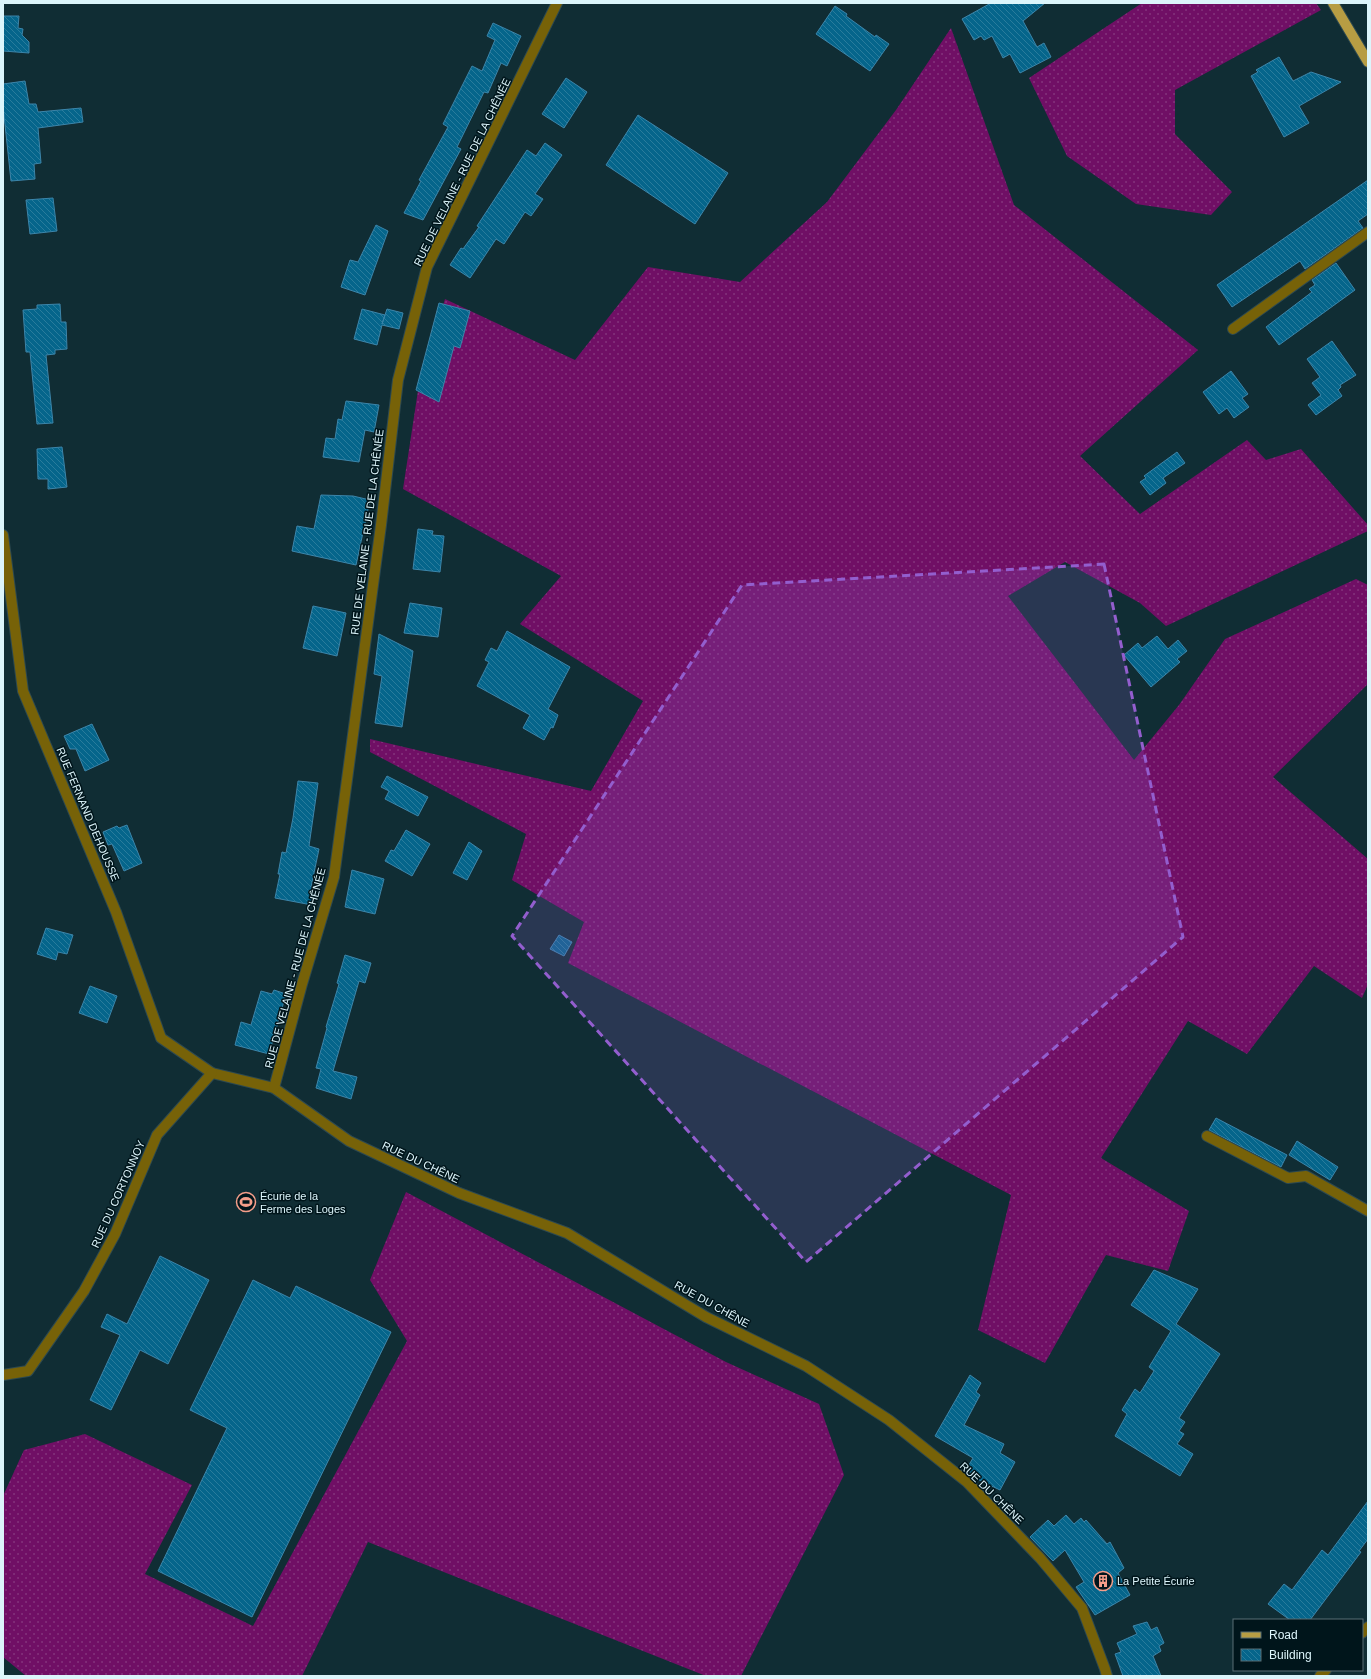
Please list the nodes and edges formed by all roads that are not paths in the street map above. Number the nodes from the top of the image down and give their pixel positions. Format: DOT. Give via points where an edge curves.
graph roads {
  1 [pos="557,3"];
  2 [pos="1334,3"];
  3 [pos="1368,62"];
  4 [pos="1368,232"];
  5 [pos="1233,329"];
  6 [pos="3,535"];
  7 [pos="212,1073"];
  8 [pos="274,1088"];
  9 [pos="1207,1136"];
  10 [pos="1368,1211"];
  11 [pos="3,1375"];
  12 [pos="1107,1676"];
  1 -- 8 [label="street, RUE DE VELAINE - RUE DE LA CHÊNÉE" via="428,267 398,380 334,877"];
  2 -- 3 [label="main road"];
  4 -- 5 [label="street"];
  6 -- 7 [label="street, RUE FERNAND DEHOUSSE" via="23,691 116,912 161,1038"];
  7 -- 8 [label="street, RUE DU CHÊNE"];
  7 -- 11 [label="street, RUE DU CORTONNOY" via="157,1135 115,1234 84,1291 28,1371"];
  8 -- 12 [label="street, RUE DU CHÊNE" via="349,1141 459,1192 567,1233 706,1317 806,1366 889,1420 967,1482 1040,1558 1082,1608"];
  9 -- 10 [label="street" via="1288,1178 1306,1176"];
}
